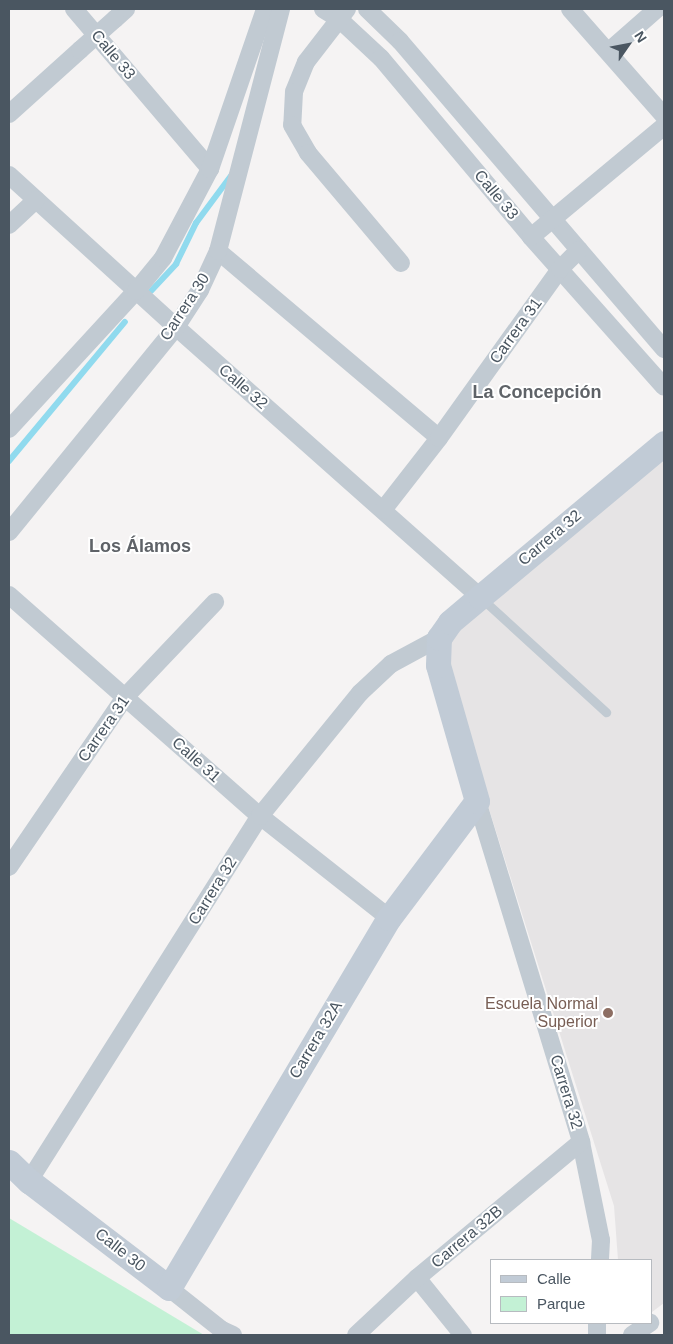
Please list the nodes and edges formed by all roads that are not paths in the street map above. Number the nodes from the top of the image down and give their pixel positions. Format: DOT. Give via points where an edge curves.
graph roads {
  1 [pos="74,9"];
  2 [pos="265,9"];
  3 [pos="281,9"];
  4 [pos="323,9"];
  5 [pos="367,9"];
  6 [pos="570,9"];
  7 [pos="657,9"];
  8 [pos="120,14"];
  9 [pos="343,14"];
  10 [pos="609,51"];
  11 [pos="9,114"];
  12 [pos="664,116"];
  13 [pos="664,126"];
  14 [pos="210,169"];
  15 [pos="9,175"];
  16 [pos="36,200"];
  17 [pos="552,220"];
  18 [pos="9,225"];
  19 [pos="531,237"];
  20 [pos="579,250"];
  21 [pos="218,251"];
  22 [pos="401,263"];
  23 [pos="560,269"];
  24 [pos="136,291"];
  25 [pos="176,327"];
  26 [pos="664,349"];
  27 [pos="664,387"];
  28 [pos="9,429"];
  29 [pos="439,438"];
  30 [pos="664,443"];
  31 [pos="383,510"];
  32 [pos="9,532"];
  33 [pos="9,595"];
  34 [pos="480,596"];
  35 [pos="215,602"];
  36 [pos="439,638"];
  37 [pos="125,697"];
  38 [pos="606,712"];
  39 [pos="477,801"];
  40 [pos="260,816"];
  41 [pos="9,867"];
  42 [pos="389,918"];
  43 [pos="582,1142"];
  44 [pos="9,1162"];
  45 [pos="29,1181"];
  46 [pos="600,1259"];
  47 [pos="416,1278"];
  48 [pos="169,1288"];
  49 [pos="664,1313"];
  50 [pos="653,1321"];
  51 [pos="648,1324"];
  52 [pos="232,1335"];
  53 [pos="356,1335"];
  54 [pos="463,1335"];
  55 [pos="632,1335"];
  1 -- 14 [label="street, Calle 33"];
  2 -- 14 [label="street"];
  3 -- 21 [label="street, Carrera 30"];
  4 -- 9 [label="street, Calle 33"];
  5 -- 17 [label="street, Calle 33" via="400,41"];
  6 -- 10 [label="street"];
  7 -- 10 [label="street"];
  8 -- 11 [label="street, bridge"];
  9 -- 19 [label="street, Calle 33"];
  9 -- 22 [label="street" via="306,62 294,92 292,126 308,153"];
  10 -- 12 [label="street"];
  13 -- 17 [label="street"];
  14 -- 24 [label="street" via="163,258"];
  15 -- 16 [label="street, Calle 32"];
  16 -- 18 [label="street"];
  16 -- 24 [label="street, Calle 32"];
  17 -- 19 [label="street"];
  17 -- 20 [label="street, Calle 33"];
  19 -- 23 [label="street, Calle 33"];
  20 -- 23 [label="street, Carrera 31"];
  20 -- 26 [label="street, Calle 33"];
  21 -- 25 [label="street, Carrera 30" via="200,290"];
  21 -- 29 [label="street"];
  23 -- 27 [label="street, Calle 33"];
  23 -- 29 [label="street, Carrera 31"];
  24 -- 25 [label="street, Calle 32"];
  24 -- 28 [label="street"];
  25 -- 31 [label="street, Calle 32"];
  25 -- 32 [label="street, Carrera 30"];
  29 -- 31 [label="street, Carrera 31"];
  30 -- 34 [label="street, Carrera 32"];
  31 -- 34 [label="street, Calle 32"];
  33 -- 37 [label="street, Calle 31"];
  34 -- 36 [label="street, Carrera 32" via="450,622"];
  34 -- 38 [label="lane"];
  35 -- 37 [label="street, Carrera 31"];
  36 -- 39 [label="street, Carrera 32" via="438,665"];
  36 -- 40 [label="street, Carrera 32" via="391,664 360,693"];
  37 -- 40 [label="street, Calle 31"];
  37 -- 41 [label="street, Carrera 31"];
  39 -- 42 [label="street, Carrera 32A"];
  39 -- 43 [label="street, Carrera 32"];
  40 -- 42 [label="street, Calle 31"];
  40 -- 45 [label="street, Carrera 32"];
  42 -- 48 [label="street, Carrera 32A"];
  43 -- 46 [label="street, Carrera 32" via="602,1240"];
  43 -- 47 [label="street, Carrera 32B"];
  44 -- 45 [label="street, Calle 30"];
  45 -- 48 [label="street, Calle 30"];
  47 -- 53 [label="street, Carrera 32B"];
  47 -- 54 [label="street"];
  48 -- 52 [label="street, Calle 30"];
  49 -- 50 [label="street"];
  51 -- 55 [label="street"];
}
